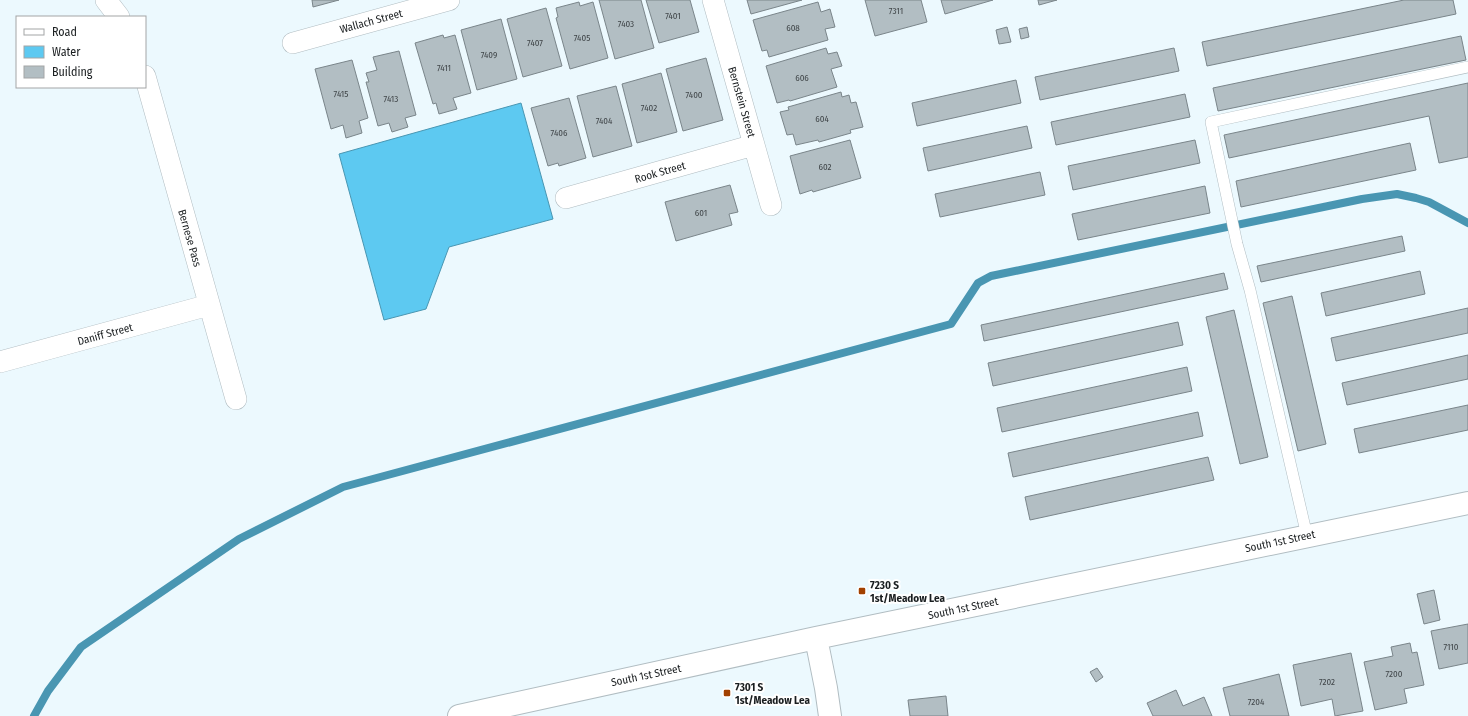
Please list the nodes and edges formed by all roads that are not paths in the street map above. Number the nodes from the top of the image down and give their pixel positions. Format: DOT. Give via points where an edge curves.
graph roads {
  1 [pos="106,0"];
  2 [pos="449,0"];
  3 [pos="713,0"];
  4 [pos="409,5"];
  5 [pos="117,16"];
  6 [pos="293,43"];
  7 [pos="1468,67"];
  8 [pos="146,80"];
  9 [pos="754,145"];
  10 [pos="566,198"];
  11 [pos="772,205"];
  12 [pos="209,305"];
  13 [pos="0,362"];
  14 [pos="236,399"];
  15 [pos="1468,503"];
  16 [pos="1307,536"];
  17 [pos="816,638"];
  18 [pos="459,716"];
  19 [pos="830,716"];
  1 -- 5 [label="street"];
  2 -- 4 [label="street, Wallach Street"];
  3 -- 9 [label="street, Bernstein Street"];
  4 -- 6 [label="street, Wallach Street"];
  7 -- 16 [label="lane" via="1211,122 1237,244"];
  8 -- 12 [label="street, Bernese Pass"];
  9 -- 10 [label="street, Rook Street"];
  9 -- 11 [label="street, Bernstein Street"];
  12 -- 13 [label="street, Daniff Street"];
  12 -- 14 [label="street, Bernese Pass"];
  15 -- 16 [label="main road, South 1st Street"];
  16 -- 17 [label="main road, South 1st Street"];
  17 -- 18 [label="main road, South 1st Street"];
  17 -- 19 [label="main road"];
}
